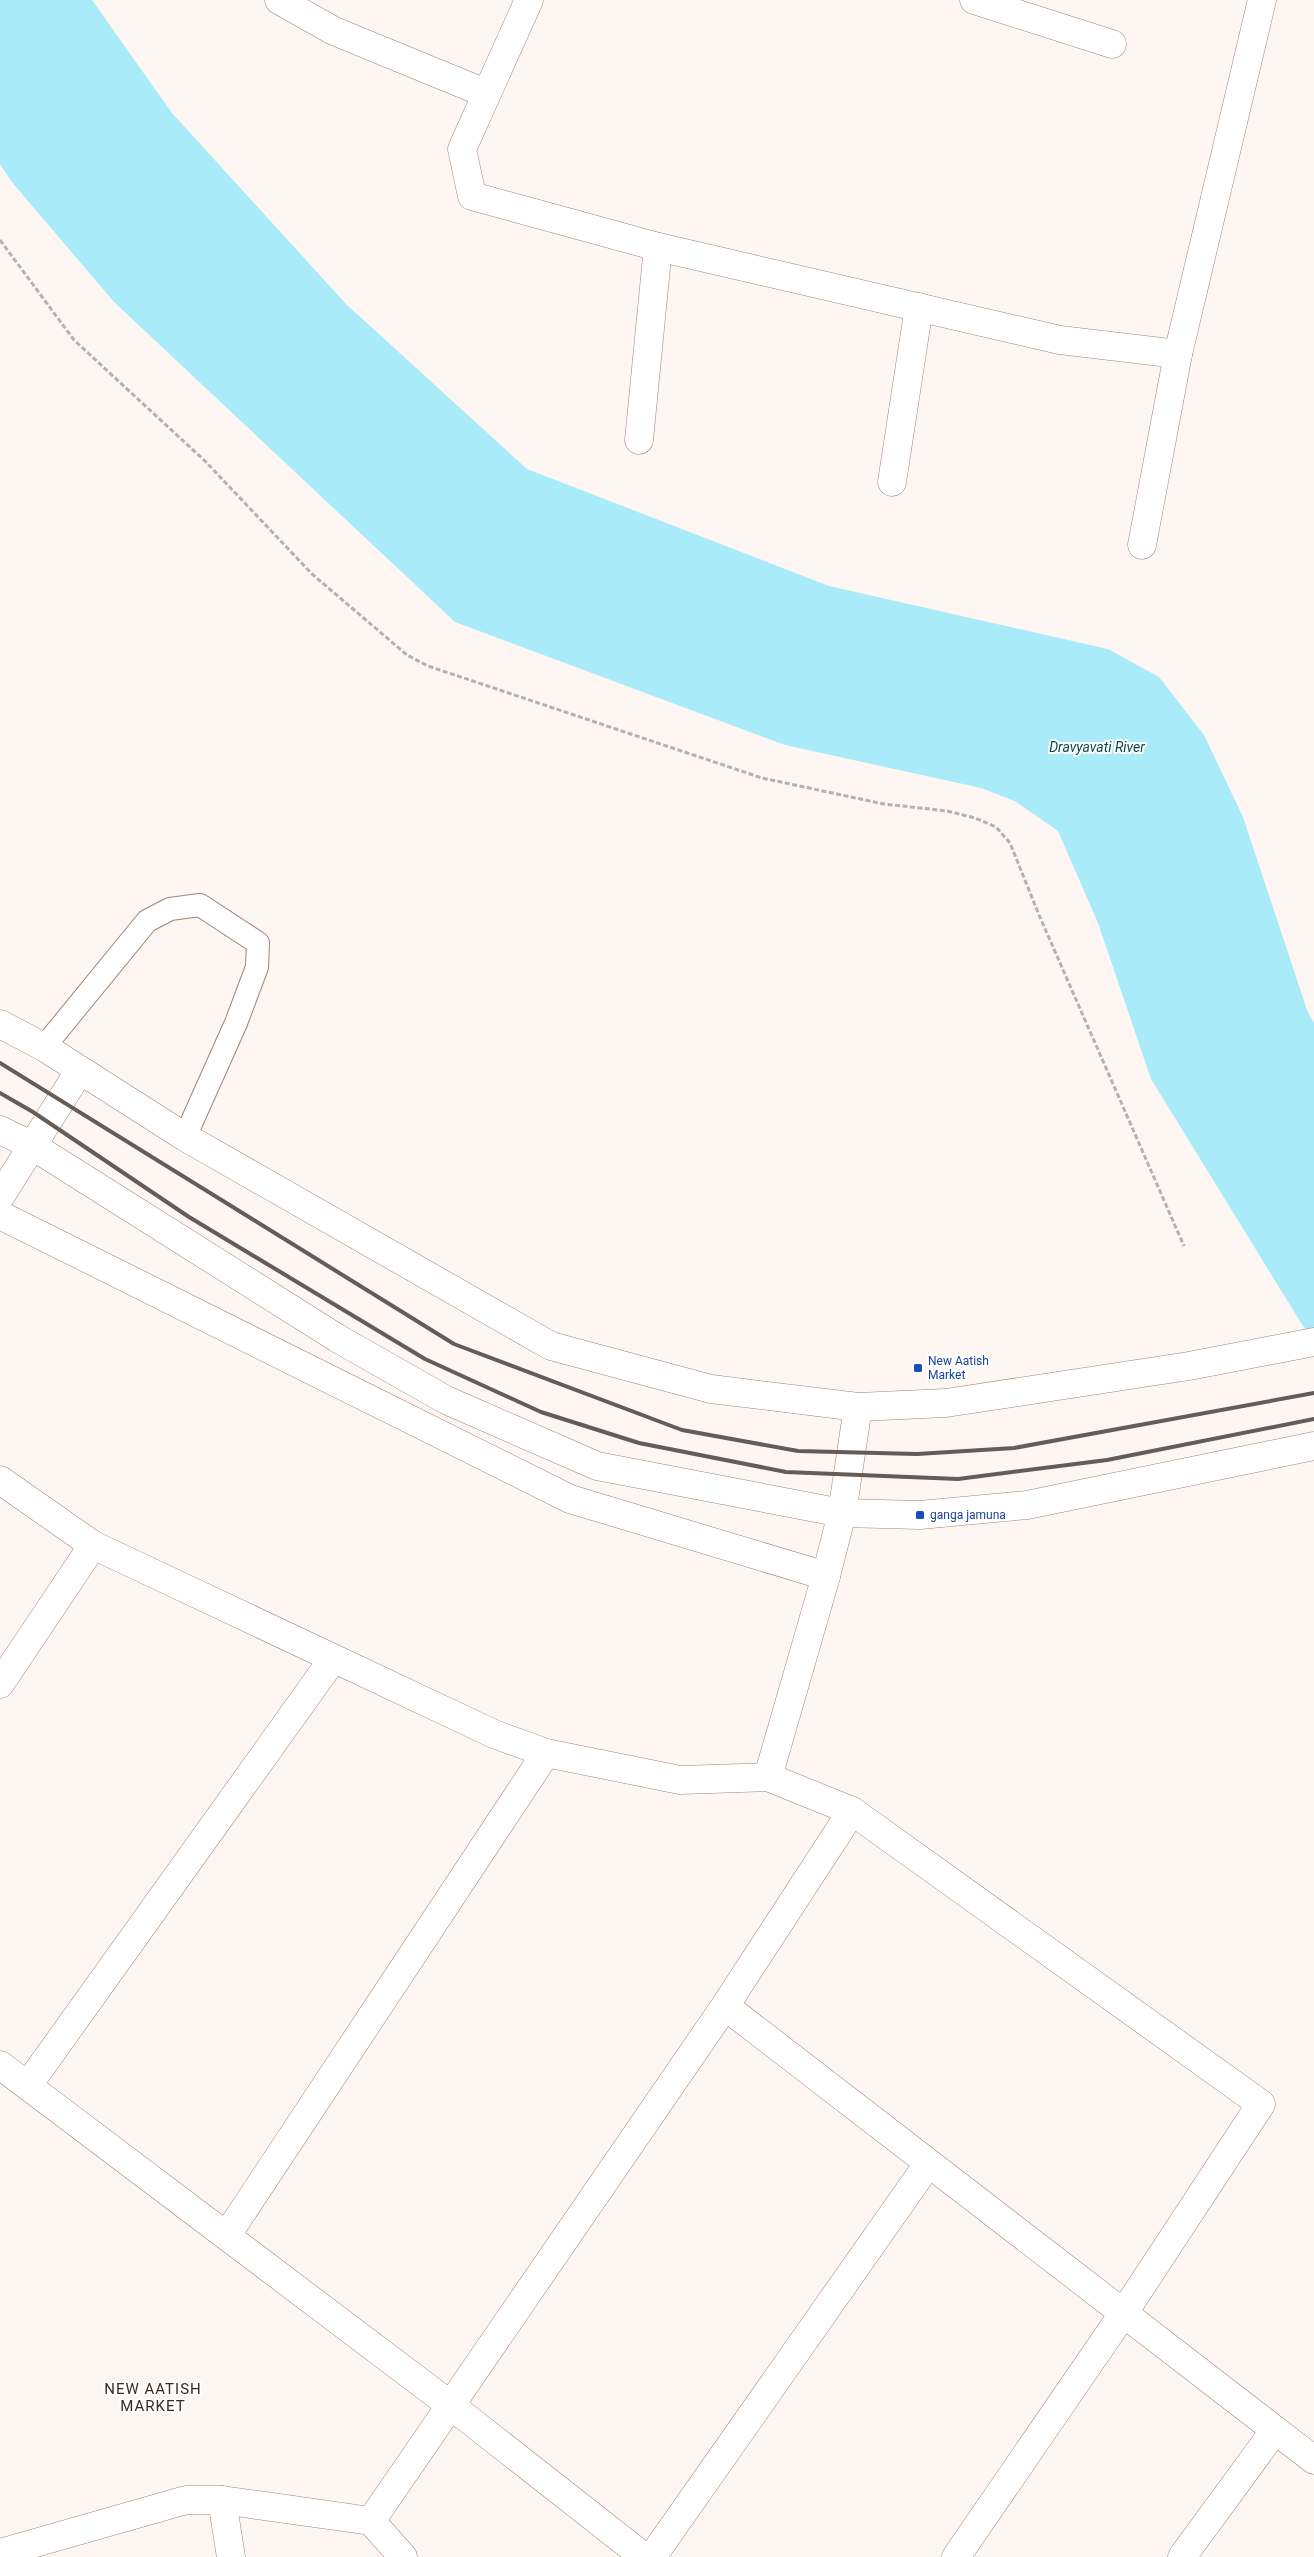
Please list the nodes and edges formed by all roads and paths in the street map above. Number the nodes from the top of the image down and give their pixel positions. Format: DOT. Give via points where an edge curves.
graph roads {
  1 [pos="279,0"];
  2 [pos="529,0"];
  3 [pos="974,0"];
  4 [pos="1262,0"];
  5 [pos="1112,44"];
  6 [pos="485,93"];
  7 [pos="0,240"];
  8 [pos="658,247"];
  9 [pos="919,308"];
  10 [pos="1178,354"];
  11 [pos="639,440"];
  12 [pos="892,482"];
  13 [pos="1142,545"];
  14 [pos="0,1024"];
  15 [pos="44,1047"];
  16 [pos="80,1070"];
  17 [pos="0,1130"];
  18 [pos="185,1137"];
  19 [pos="32,1145"];
  20 [pos="0,1197"];
  21 [pos="0,1216"];
  22 [pos="1184,1246"];
  23 [pos="1314,1342"];
  24 [pos="858,1407"];
  25 [pos="1314,1446"];
  26 [pos="0,1480"];
  27 [pos="842,1513"];
  28 [pos="93,1545"];
  29 [pos="826,1576"];
  30 [pos="333,1659"];
  31 [pos="0,1684"];
  32 [pos="546,1753"];
  33 [pos="768,1778"];
  34 [pos="852,1811"];
  35 [pos="725,2006"];
  36 [pos="0,2065"];
  37 [pos="28,2085"];
  38 [pos="928,2164"];
  39 [pos="227,2235"];
  40 [pos="1123,2314"];
  41 [pos="450,2404"];
  42 [pos="1274,2430"];
  43 [pos="1314,2460"];
  44 [pos="222,2500"];
  45 [pos="371,2521"];
  46 [pos="0,2553"];
  47 [pos="231,2557"];
  48 [pos="403,2557"];
  49 [pos="644,2557"];
  50 [pos="652,2557"];
  51 [pos="956,2557"];
  52 [pos="1182,2557"];
  1 -- 6 [label="street" via="334,31"];
  2 -- 6 [label="street"];
  3 -- 5 [label="street"];
  4 -- 10 [label="street"];
  6 -- 8 [label="street" via="462,149 472,196"];
  7 -- 22 [label="path" via="74,340 205,461 312,574 407,655 428,666 762,778 884,804 947,811 996,827 1010,843"];
  8 -- 9 [label="street"];
  8 -- 11 [label="street"];
  9 -- 10 [label="street" via="1060,340"];
  9 -- 12 [label="street"];
  10 -- 13 [label="street"];
  14 -- 15 [label="street"];
  15 -- 16 [label="street"];
  15 -- 18 [label="lane" via="147,921 170,909 200,905 258,943 257,967"];
  16 -- 18 [label="street"];
  16 -- 19 [label="street"];
  17 -- 19 [label="street"];
  18 -- 24 [label="street" via="551,1346 711,1389"];
  19 -- 20 [label="street"];
  19 -- 27 [label="street" via="337,1338 446,1400 596,1466"];
  21 -- 29 [label="street" via="570,1499"];
  23 -- 24 [label="street" via="1189,1366 946,1403"];
  24 -- 27 [label="street"];
  25 -- 27 [label="street" via="1027,1505 920,1515"];
  26 -- 28 [label="street"];
  27 -- 29 [label="street"];
  28 -- 30 [label="street"];
  28 -- 31 [label="street"];
  29 -- 33 [label="street"];
  30 -- 32 [label="street" via="494,1734"];
  30 -- 37 [label="street"];
  32 -- 33 [label="street" via="680,1780"];
  32 -- 39 [label="street"];
  33 -- 34 [label="street"];
  34 -- 35 [label="street"];
  34 -- 40 [label="street" via="1261,2104"];
  35 -- 38 [label="street"];
  35 -- 41 [label="street"];
  36 -- 37 [label="street"];
  37 -- 39 [label="street"];
  38 -- 40 [label="street"];
  38 -- 50 [label="street"];
  39 -- 41 [label="street"];
  40 -- 42 [label="street"];
  40 -- 51 [label="street"];
  41 -- 45 [label="street"];
  41 -- 49 [label="street"];
  42 -- 43 [label="street"];
  42 -- 52 [label="street"];
  44 -- 45 [label="street"];
  44 -- 46 [label="street" via="186,2500"];
  44 -- 47 [label="street"];
  45 -- 48 [label="street"];
}
